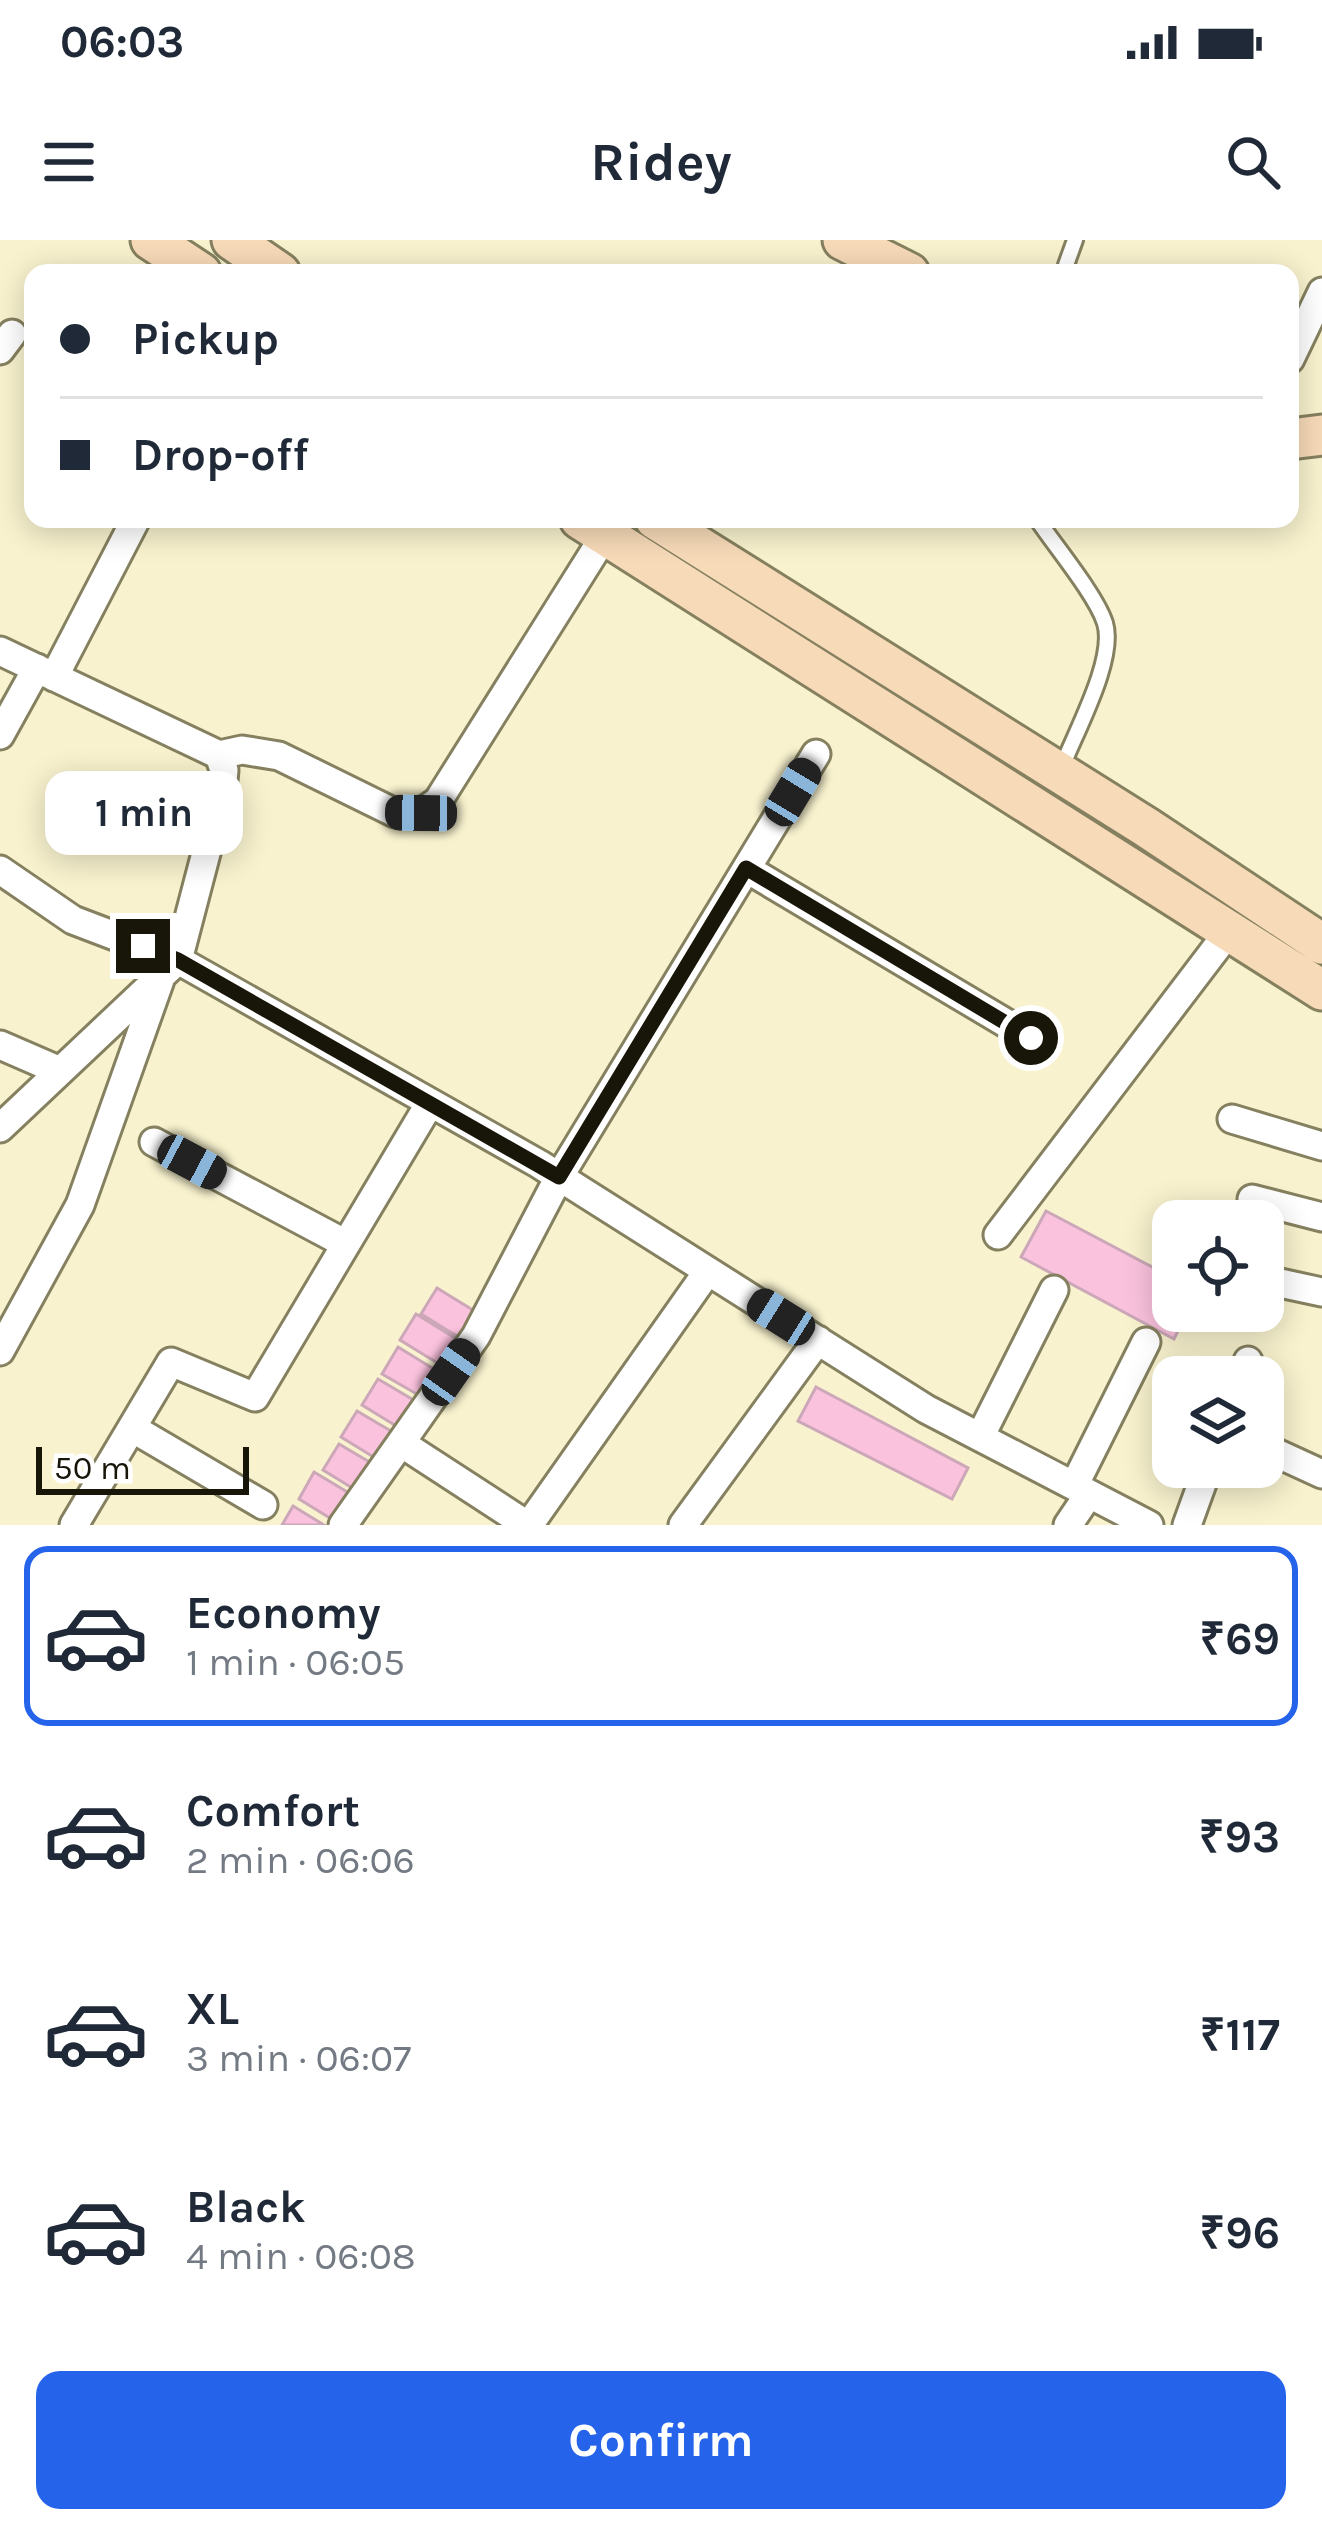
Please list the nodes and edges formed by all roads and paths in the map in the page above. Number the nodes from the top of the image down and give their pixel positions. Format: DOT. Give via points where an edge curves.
graph roads {
  1 [pos="151,240"];
  2 [pos="232,240"];
  3 [pos="843,240"];
  4 [pos="187,264"];
  5 [pos="267,264"];
  6 [pos="891,264"];
  7 [pos="1322,292"];
  8 [pos="1299,340"];
  9 [pos="131,528"];
  10 [pos="591,528"];
  11 [pos="594,528"];
  12 [pos="669,528"];
  13 [pos="1043,528"];
  14 [pos="0,651"];
  15 [pos="45,672"];
  16 [pos="0,735"];
  17 [pos="816,754"];
  18 [pos="219,755"];
  19 [pos="1059,773"];
  20 [pos="746,868"];
  21 [pos="0,870"];
  22 [pos="1230,930"];
  23 [pos="1322,944"];
  24 [pos="170,968"];
  25 [pos="1322,990"];
  26 [pos="1031,1038"];
  27 [pos="0,1045"];
  28 [pos="60,1071"];
  29 [pos="430,1102"];
  30 [pos="1232,1119"];
  31 [pos="0,1128"];
  32 [pos="154,1142"];
  33 [pos="1322,1146"];
  34 [pos="559,1177"];
  35 [pos="1252,1199"];
  36 [pos="1322,1217"];
  37 [pos="998,1235"];
  38 [pos="346,1244"];
  39 [pos="708,1271"];
  40 [pos="1284,1284"];
  41 [pos="1054,1290"];
  42 [pos="1322,1292"];
  43 [pos="818,1340"];
  44 [pos="1146,1342"];
  45 [pos="0,1351"];
  46 [pos="132,1428"];
  47 [pos="980,1437"];
  48 [pos="401,1443"];
  49 [pos="1284,1457"];
  50 [pos="1322,1474"];
  51 [pos="1200,1488"];
  52 [pos="1082,1490"];
  53 [pos="262,1505"];
  54 [pos="74,1525"];
  55 [pos="343,1525"];
  56 [pos="528,1525"];
  57 [pos="683,1525"];
  58 [pos="1068,1525"];
  59 [pos="1149,1525"];
  60 [pos="1187,1525"];
  1 -- 4 [label="street"];
  2 -- 5 [label="street"];
  3 -- 6 [label="street"];
  7 -- 8 [label="street"];
  9 -- 15 [label="street"];
  10 -- 18 [label="street" via="438,801 421,813 395,813 261,750"];
  11 -- 22 [label="street"];
  12 -- 19 [label="street"];
  13 -- 19 [label="lane" via="1104,620 1108,641"];
  14 -- 15 [label="street"];
  15 -- 16 [label="street"];
  15 -- 18 [label="street"];
  17 -- 20 [label="street"];
  18 -- 24 [label="street" via="222,792"];
  19 -- 23 [label="street"];
  20 -- 26 [label="street"];
  20 -- 34 [label="street"];
  21 -- 24 [label="street" via="74,920"];
  22 -- 25 [label="street"];
  22 -- 37 [label="street"];
  24 -- 28 [label="street"];
  24 -- 29 [label="street"];
  24 -- 45 [label="street" via="80,1205"];
  27 -- 28 [label="street"];
  28 -- 31 [label="street"];
  29 -- 34 [label="street"];
  29 -- 38 [label="street"];
  30 -- 33 [label="street"];
  32 -- 38 [label="street"];
  34 -- 39 [label="street"];
  34 -- 48 [label="street" via="476,1336"];
  35 -- 36 [label="street"];
  38 -- 46 [label="street" via="255,1397 171,1362"];
  39 -- 43 [label="street"];
  39 -- 56 [label="street"];
  40 -- 42 [label="street"];
  41 -- 47 [label="street"];
  43 -- 47 [label="street"];
  43 -- 57 [label="street"];
  44 -- 52 [label="street"];
  46 -- 53 [label="street"];
  46 -- 54 [label="street"];
  47 -- 52 [label="street"];
  48 -- 55 [label="street"];
  48 -- 56 [label="street"];
  49 -- 50 [label="street"];
  51 -- 60 [label="street"];
  52 -- 58 [label="street"];
  52 -- 59 [label="street"];
}
